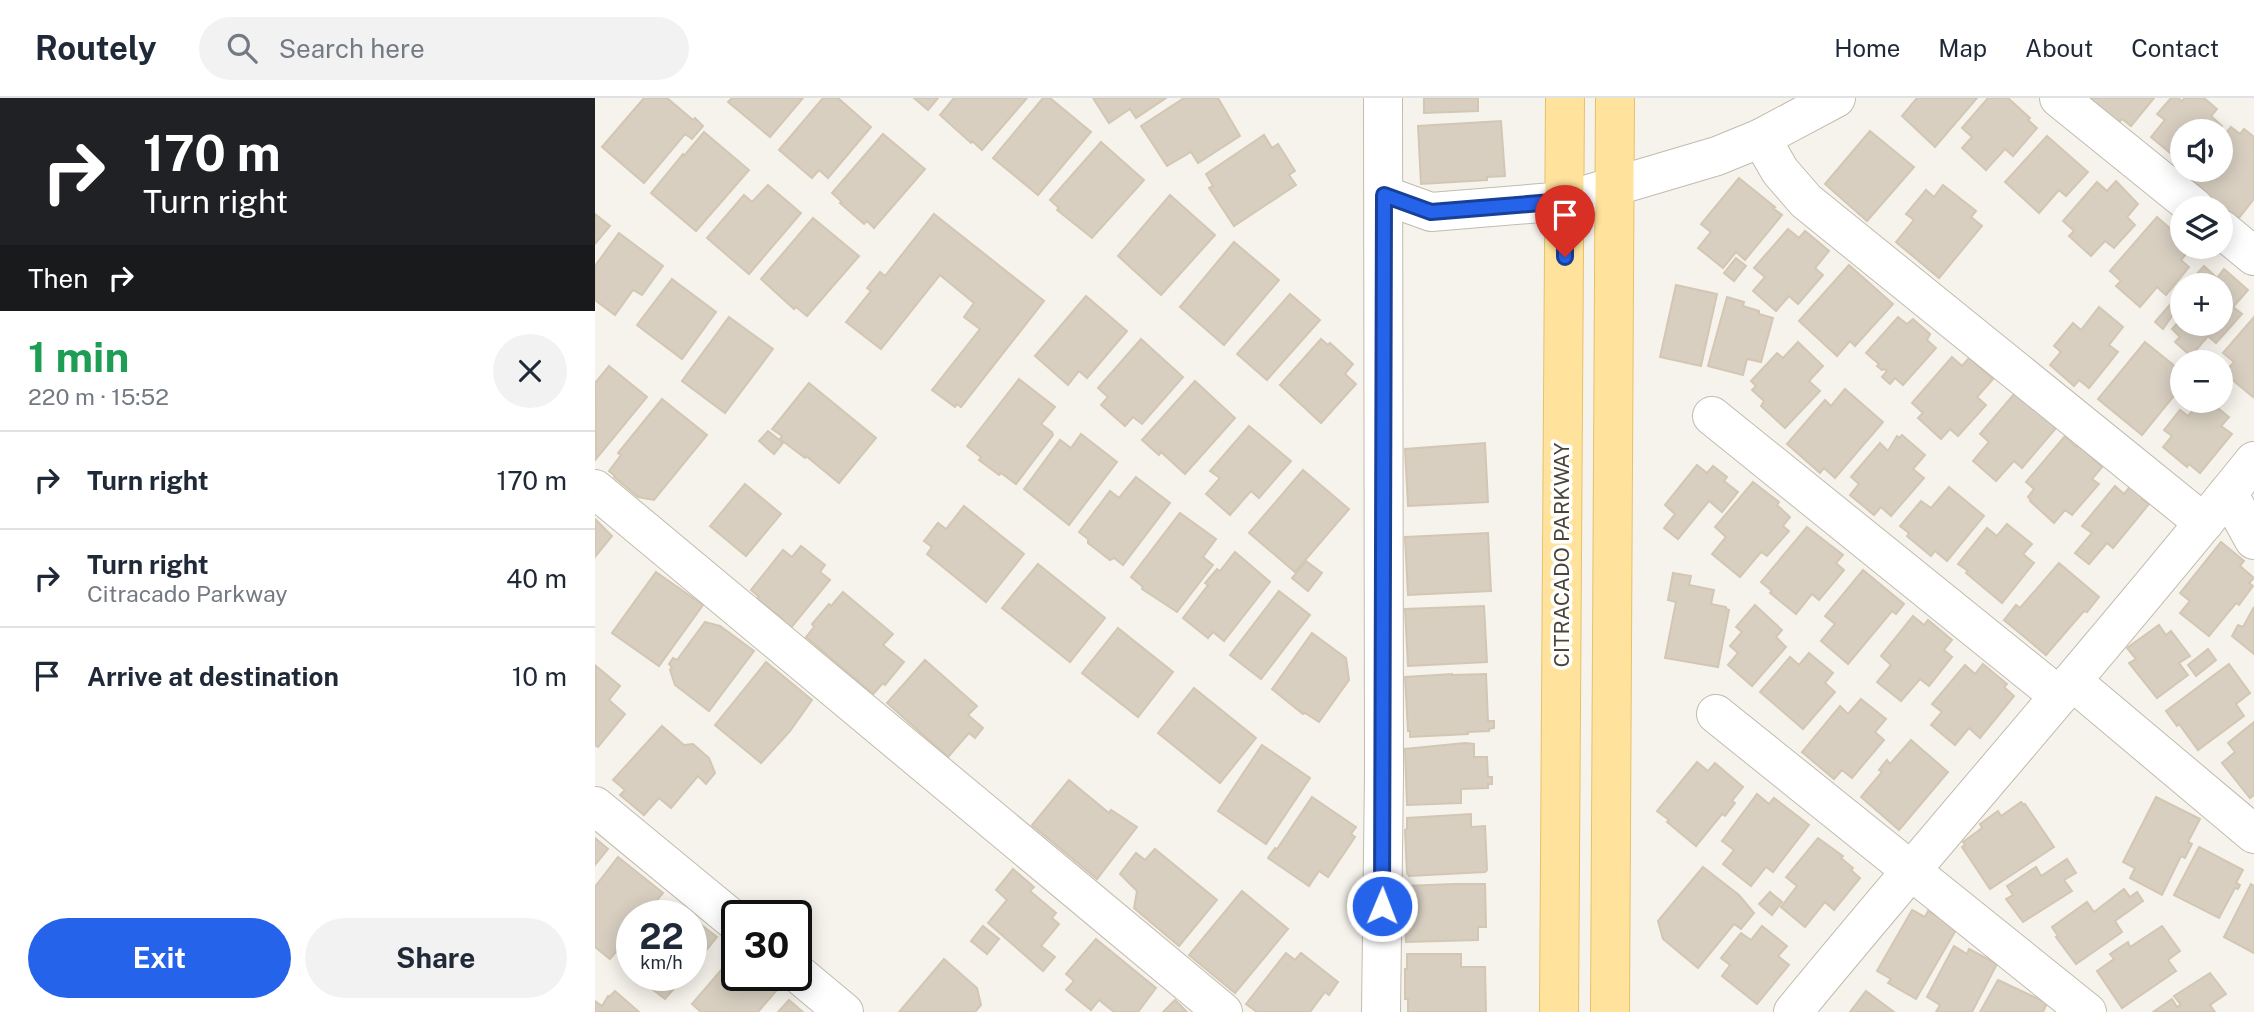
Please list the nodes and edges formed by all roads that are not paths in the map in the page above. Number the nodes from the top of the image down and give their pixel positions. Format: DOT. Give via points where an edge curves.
graph roads {
  1 [pos="1383,98"];
  2 [pos="1565,98"];
  3 [pos="1615,98"];
  4 [pos="1836,98"];
  5 [pos="2059,98"];
  6 [pos="1761,138"];
  7 [pos="1614,185"];
  8 [pos="1384,195"];
  9 [pos="2180,196"];
  10 [pos="1565,201"];
  11 [pos="2233,239"];
  12 [pos="2254,256"];
  13 [pos="1712,416"];
  14 [pos="2254,461"];
  15 [pos="595,489"];
  16 [pos="2228,493"];
  17 [pos="2204,523"];
  18 [pos="2254,540"];
  19 [pos="2066,689"];
  20 [pos="1716,714"];
  21 [pos="595,806"];
  22 [pos="2254,834"];
  23 [pos="1911,869"];
  24 [pos="721,910"];
  25 [pos="812,985"];
  26 [pos="844,1012"];
  27 [pos="1223,1012"];
  28 [pos="1381,1012"];
  29 [pos="1559,1012"];
  30 [pos="1610,1012"];
  31 [pos="1793,1012"];
  32 [pos="2088,1012"];
  1 -- 8 [label="street"];
  2 -- 10 [label="main road, CITRACADO PARKWAY"];
  3 -- 7 [label="main road"];
  4 -- 6 [label="street"];
  5 -- 9 [label="street"];
  6 -- 7 [label="street" via="1717,156"];
  6 -- 17 [label="street" via="1780,171 1806,201"];
  7 -- 10 [label="street"];
  7 -- 30 [label="main road"];
  8 -- 10 [label="street" via="1431,212"];
  8 -- 28 [label="street"];
  10 -- 29 [label="main road, CITRACADO PARKWAY"];
  11 -- 12 [label="street"];
  13 -- 19 [label="street"];
  14 -- 16 [label="street"];
  15 -- 27 [label="street"];
  16 -- 17 [label="street"];
  16 -- 18 [label="street"];
  17 -- 19 [label="street"];
  19 -- 22 [label="street"];
  19 -- 23 [label="street"];
  20 -- 23 [label="street"];
  21 -- 24 [label="street"];
  23 -- 31 [label="street"];
  23 -- 32 [label="street"];
  25 -- 26 [label="street"];
}
